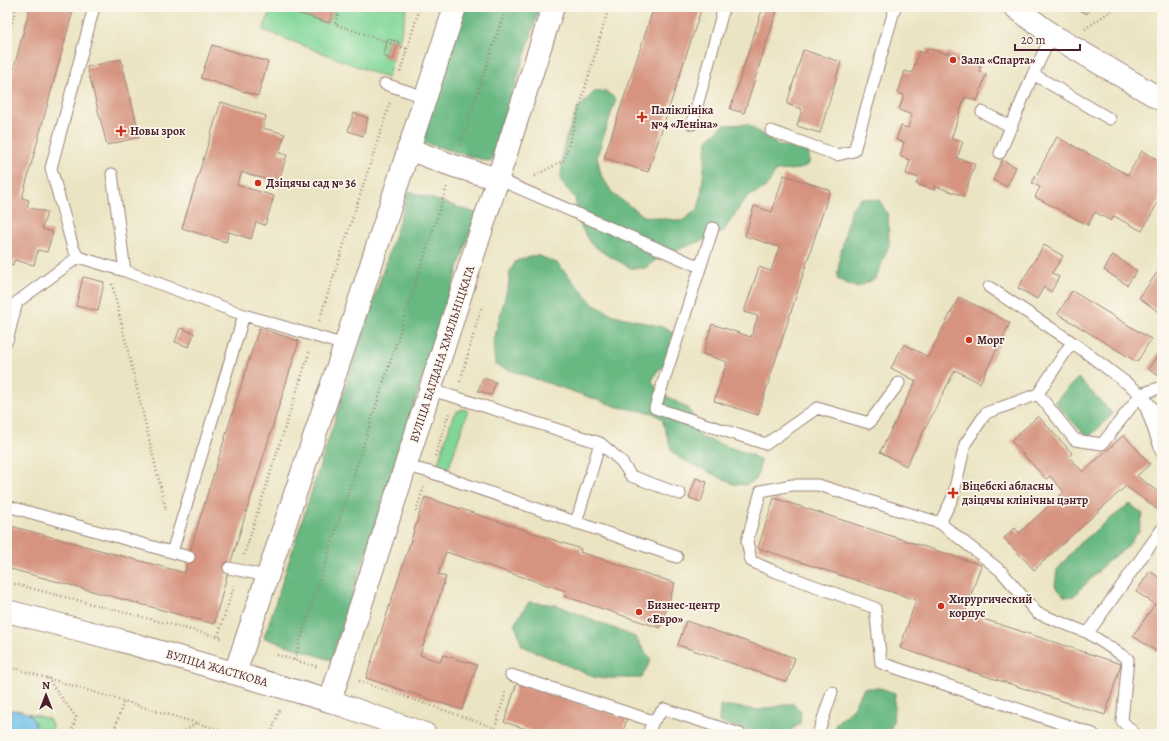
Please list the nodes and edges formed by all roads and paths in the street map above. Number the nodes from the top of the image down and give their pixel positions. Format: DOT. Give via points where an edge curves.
graph roads {
  1 [pos="16,7"];
  2 [pos="94,7"];
  3 [pos="340,7"];
  4 [pos="455,7"];
  5 [pos="506,7"];
  6 [pos="553,7"];
  7 [pos="609,7"];
  8 [pos="724,7"];
  9 [pos="895,7"];
  10 [pos="1116,7"];
  11 [pos="1018,8"];
  12 [pos="1084,30"];
  13 [pos="1052,34"];
  14 [pos="7,42"];
  15 [pos="407,49"];
  16 [pos="1033,74"];
  17 [pos="385,84"];
  18 [pos="1160,94"];
  19 [pos="425,97"];
  20 [pos="982,112"];
  21 [pos="1110,118"];
  22 [pos="692,124"];
  23 [pos="1012,127"];
  24 [pos="771,131"];
  25 [pos="408,149"];
  26 [pos="1000,153"];
  27 [pos="454,166"];
  28 [pos="112,174"];
  29 [pos="508,182"];
  30 [pos="713,228"];
  31 [pos="78,258"];
  32 [pos="108,266"];
  33 [pos="700,267"];
  34 [pos="124,271"];
  35 [pos="989,287"];
  36 [pos="482,306"];
  37 [pos="244,315"];
  38 [pos="7,341"];
  39 [pos="1072,342"];
  40 [pos="345,345"];
  41 [pos="899,383"];
  42 [pos="1162,387"];
  43 [pos="430,390"];
  44 [pos="1038,394"];
  45 [pos="1141,394"];
  46 [pos="455,397"];
  47 [pos="1162,419"];
  48 [pos="600,443"];
  49 [pos="1162,453"];
  50 [pos="406,466"];
  51 [pos="430,472"];
  52 [pos="680,494"];
  53 [pos="7,506"];
  54 [pos="414,517"];
  55 [pos="576,523"];
  56 [pos="940,523"];
  57 [pos="1162,529"];
  58 [pos="173,549"];
  59 [pos="189,557"];
  60 [pos="677,557"];
  61 [pos="229,568"];
  62 [pos="266,576"];
  63 [pos="7,582"];
  64 [pos="7,612"];
  65 [pos="1088,633"];
  66 [pos="223,638"];
  67 [pos="277,655"];
  68 [pos="294,660"];
  69 [pos="7,666"];
  70 [pos="324,669"];
  71 [pos="235,673"];
  72 [pos="511,675"];
  73 [pos="47,678"];
  74 [pos="358,681"];
  75 [pos="832,692"];
  76 [pos="124,700"];
  77 [pos="330,701"];
  78 [pos="280,707"];
  79 [pos="653,722"];
  80 [pos="197,723"];
  81 [pos="495,728"];
  82 [pos="71,734"];
  83 [pos="113,734"];
  84 [pos="178,734"];
  85 [pos="233,734"];
  86 [pos="272,734"];
  87 [pos="422,734"];
  88 [pos="513,734"];
  89 [pos="648,734"];
  90 [pos="740,734"];
  91 [pos="818,734"];
  92 [pos="1093,734"];
  93 [pos="1135,734"];
  1 -- 14 [label="path"];
  2 -- 31 [label="lane" via="51,168"];
  3 -- 15 [label="path" via="335,24"];
  4 -- 19 [label="street"];
  5 -- 27 [label="path"];
  6 -- 29 [label="street, ВУЛІЦА БАГДАНА ХМЯЛЬНІЦКАГА"];
  7 -- 29 [label="path" via="564,160"];
  8 -- 22 [label="lane"];
  9 -- 24 [label="lane" via="854,151 837,155"];
  10 -- 12 [label="path"];
  11 -- 13 [label="street"];
  13 -- 16 [label="lane"];
  13 -- 18 [label="street"];
  16 -- 21 [label="lane"];
  16 -- 23 [label="lane"];
  17 -- 19 [label="lane"];
  19 -- 25 [label="street"];
  20 -- 23 [label="lane"];
  23 -- 26 [label="lane"];
  25 -- 27 [label="street"];
  25 -- 40 [label="street"];
  27 -- 29 [label="street"];
  27 -- 68 [label="path"];
  28 -- 34 [label="lane"];
  29 -- 33 [label="lane"];
  29 -- 43 [label="street, ВУЛІЦА БАГДАНА ХМЯЛЬНІЦКАГА"];
  30 -- 33 [label="lane"];
  31 -- 32 [label="lane"];
  31 -- 38 [label="lane" via="17,302"];
  32 -- 34 [label="lane"];
  32 -- 58 [label="path"];
  33 -- 41 [label="lane" via="655,408 766,444 817,408 869,423"];
  34 -- 37 [label="lane"];
  35 -- 39 [label="lane"];
  36 -- 46 [label="path"];
  37 -- 40 [label="lane"];
  37 -- 58 [label="lane"];
  39 -- 44 [label="lane"];
  39 -- 45 [label="lane"];
  40 -- 62 [label="street"];
  42 -- 45 [label="lane"];
  43 -- 46 [label="lane"];
  43 -- 50 [label="street, ВУЛІЦА БАГДАНА ХМЯЛЬНІЦКАГА"];
  44 -- 45 [label="lane" via="1075,440 1102,444"];
  44 -- 56 [label="lane" via="986,413 965,444 953,497"];
  45 -- 47 [label="lane"];
  45 -- 49 [label="lane"];
  46 -- 48 [label="lane"];
  46 -- 51 [label="path"];
  48 -- 52 [label="lane" via="621,460 631,476"];
  48 -- 55 [label="lane"];
  50 -- 51 [label="lane"];
  50 -- 77 [label="street, ВУЛІЦА БАГДАНА ХМЯЛЬНІЦКАГА"];
  51 -- 54 [label="path"];
  51 -- 55 [label="lane"];
  53 -- 58 [label="lane"];
  55 -- 60 [label="lane"];
  56 -- 65 [label="lane" via="1001,571 1037,612"];
  56 -- 92 [label="lane" via="818,486 792,486 761,491 747,540 750,561 875,608 881,663"];
  57 -- 65 [label="lane"];
  58 -- 59 [label="lane"];
  61 -- 62 [label="lane"];
  62 -- 71 [label="street"];
  63 -- 66 [label="path"];
  64 -- 71 [label="street, ВУЛІЦА ЖАСТКОВА"];
  65 -- 93 [label="lane" via="1128,659 1122,721"];
  67 -- 68 [label="path"];
  68 -- 70 [label="path"];
  69 -- 73 [label="path"];
  71 -- 77 [label="street, ВУЛІЦА ЖАСТКОВА"];
  72 -- 79 [label="lane"];
  72 -- 81 [label="path"];
  73 -- 76 [label="path"];
  73 -- 82 [label="path" via="76,717"];
  74 -- 81 [label="path"];
  75 -- 91 [label="lane"];
  76 -- 80 [label="path"];
  76 -- 83 [label="path"];
  77 -- 87 [label="street, ВУЛІЦА ЖАСТКОВА"];
  78 -- 86 [label="path"];
  79 -- 89 [label="lane"];
  79 -- 90 [label="lane" via="664,709"];
  80 -- 84 [label="path"];
  80 -- 85 [label="path"];
  81 -- 88 [label="path"];
}
